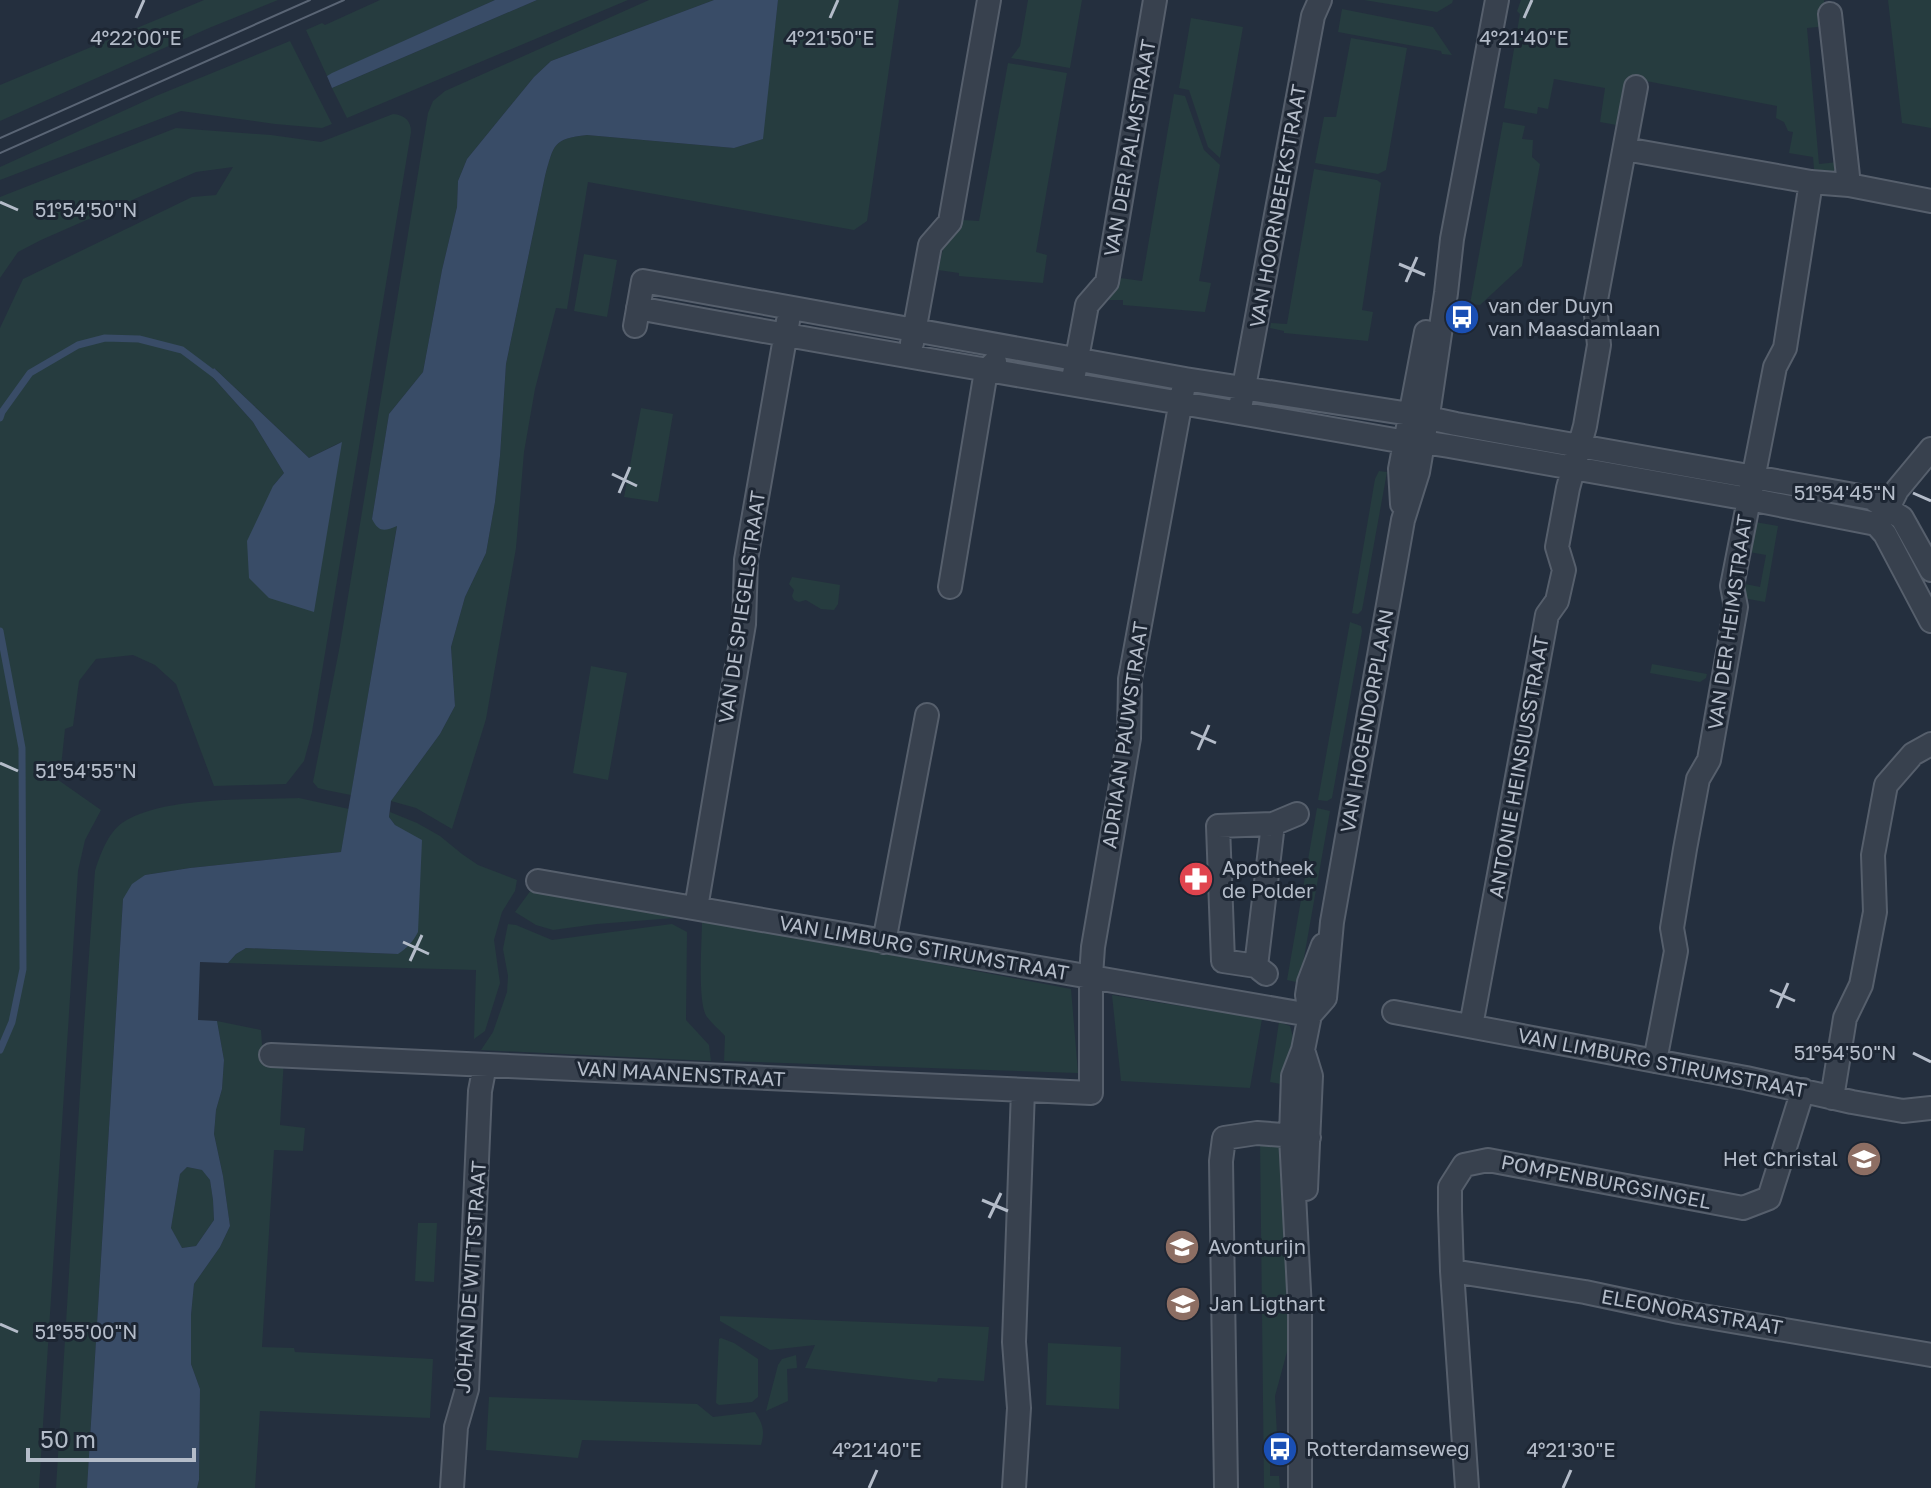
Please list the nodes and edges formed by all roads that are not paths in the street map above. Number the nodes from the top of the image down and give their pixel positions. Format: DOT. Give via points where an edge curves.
graph roads {
  1 [pos="989,0"];
  2 [pos="1155,0"];
  3 [pos="1320,0"];
  4 [pos="1497,0"];
  5 [pos="1830,14"];
  6 [pos="1636,87"];
  7 [pos="1625,149"];
  8 [pos="1811,182"];
  9 [pos="1849,185"];
  10 [pos="1931,201"];
  11 [pos="791,307"];
  12 [pos="914,329"];
  13 [pos="785,336"];
  14 [pos="999,345"];
  15 [pos="909,356"];
  16 [pos="1077,359"];
  17 [pos="986,371"];
  18 [pos="1185,379"];
  19 [pos="1072,384"];
  20 [pos="1243,388"];
  21 [pos="1180,404"];
  22 [pos="1239,413"];
  23 [pos="1418,415"];
  24 [pos="1414,442"];
  25 [pos="1931,449"];
  26 [pos="1576,457"];
  27 [pos="1751,488"];
  28 [pos="1882,516"];
  29 [pos="1931,570"];
  30 [pos="950,587"];
  31 [pos="1931,621"];
  32 [pos="927,715"];
  33 [pos="1931,744"];
  34 [pos="1297,814"];
  35 [pos="1273,824"];
  36 [pos="538,881"];
  37 [pos="696,908"];
  38 [pos="884,942"];
  39 [pos="1091,976"];
  40 [pos="1394,1012"];
  41 [pos="1310,1015"];
  42 [pos="1471,1026"];
  43 [pos="271,1055"];
  44 [pos="1655,1061"];
  45 [pos="485,1065"];
  46 [pos="1023,1090"];
  47 [pos="1803,1090"];
  48 [pos="1091,1093"];
  49 [pos="1832,1098"];
  50 [pos="1931,1108"];
  51 [pos="1300,1136"];
  52 [pos="1452,1271"];
  53 [pos="1931,1355"];
  54 [pos="452,1488"];
  55 [pos="1014,1488"];
  56 [pos="1226,1488"];
  57 [pos="1300,1488"];
  58 [pos="1467,1488"];
  1 -- 12 [label="street" via="950,222 930,245"];
  2 -- 16 [label="street, VAN DER PALMSTRAAT" via="1107,282 1087,305"];
  3 -- 20 [label="street, VAN HOORNBEEKSTRAAT"];
  4 -- 23 [label="street, VAN HOGENDORPLAAN" via="1446,293"];
  5 -- 9 [label="street"];
  6 -- 7 [label="street, ANTONIE HEINSIUSSTRAAT"];
  7 -- 8 [label="street"];
  7 -- 26 [label="street, ANTONIE HEINSIUSSTRAAT" via="1595,305 1599,345"];
  8 -- 9 [label="street"];
  8 -- 27 [label="street, VAN DER HEIMSTRAAT" via="1785,348 1775,367"];
  9 -- 10 [label="street"];
  11 -- 12 [label="street"];
  11 -- 13 [label="street, VAN DE SPIEGELSTRAAT"];
  11 -- 13 [label="street" via="643,281 636,317"];
  12 -- 14 [label="street"];
  12 -- 15 [label="street"];
  13 -- 15 [label="street"];
  13 -- 37 [label="street, VAN DE SPIEGELSTRAAT" via="746,560 744,624"];
  14 -- 16 [label="street"];
  14 -- 17 [label="street" via="997,359"];
  15 -- 17 [label="street"];
  16 -- 18 [label="street"];
  16 -- 19 [label="street, VAN DER PALMSTRAAT"];
  17 -- 19 [label="street"];
  17 -- 30 [label="street"];
  18 -- 20 [label="street"];
  18 -- 21 [label="street, ADRIAAN PAUWSTRAAT"];
  19 -- 21 [label="street"];
  20 -- 22 [label="street, VAN HOORNBEEKSTRAAT"];
  20 -- 23 [label="street"];
  21 -- 22 [label="street"];
  21 -- 39 [label="street, ADRIAAN PAUWSTRAAT" via="1130,679 1129,738"];
  22 -- 24 [label="street"];
  23 -- 24 [label="street, VAN HOGENDORPLAAN"];
  23 -- 26 [label="street"];
  24 -- 26 [label="street"];
  24 -- 41 [label="street, VAN HOGENDORPLAAN" via="1418,472 1403,520 1332,922 1309,982"];
  25 -- 28 [label="street"];
  26 -- 27 [label="street"];
  26 -- 42 [label="street, ANTONIE HEINSIUSSTRAAT" via="1557,547 1564,570 1557,601 1547,615"];
  27 -- 28 [label="street" via="1871,498"];
  27 -- 44 [label="street, VAN DER HEIMSTRAAT" via="1709,760 1698,779 1685,849 1672,928 1676,951"];
  28 -- 29 [label="street" via="1902,518"];
  28 -- 31 [label="street" via="1885,534"];
  32 -- 38 [label="street"];
  33 -- 49 [label="street" via="1913,754 1886,785 1873,855 1875,912 1861,985 1845,1018"];
  34 -- 35 [label="street"];
  35 -- 35 [label="street" via="1262,970 1218,963 1218,826"];
  36 -- 37 [label="street, VAN LIMBURG STIRUMSTRAAT"];
  37 -- 38 [label="street, VAN LIMBURG STIRUMSTRAAT"];
  38 -- 39 [label="street, VAN LIMBURG STIRUMSTRAAT"];
  39 -- 41 [label="street, VAN LIMBURG STIRUMSTRAAT"];
  39 -- 48 [label="street, ADRIAAN PAUWSTRAAT"];
  40 -- 42 [label="street, VAN LIMBURG STIRUMSTRAAT"];
  41 -- 51 [label="street, VAN HOGENDORPLAAN" via="1293,1076"];
  42 -- 44 [label="street, VAN LIMBURG STIRUMSTRAAT"];
  43 -- 45 [label="street, VAN MAANENSTRAAT"];
  44 -- 47 [label="street, VAN LIMBURG STIRUMSTRAAT"];
  45 -- 46 [label="street, VAN MAANENSTRAAT"];
  45 -- 54 [label="street, JOHAN DE WITTSTRAAT" via="467,1389 456,1427"];
  46 -- 48 [label="street, VAN MAANENSTRAAT"];
  46 -- 55 [label="street"];
  47 -- 49 [label="street, VAN LIMBURG STIRUMSTRAAT"];
  47 -- 52 [label="street, POMPENBURGSINGEL" via="1769,1198 1743,1208 1488,1160 1464,1165 1450,1187"];
  49 -- 50 [label="street, VAN LIMBURG STIRUMSTRAAT" via="1903,1111"];
  51 -- 56 [label="street" via="1257,1133 1224,1138"];
  51 -- 57 [label="street, VAN HOGENDORPLAAN"];
  52 -- 53 [label="street, ELEONORASTRAAT"];
  52 -- 58 [label="street, POMPENBURGSINGEL"];
}
